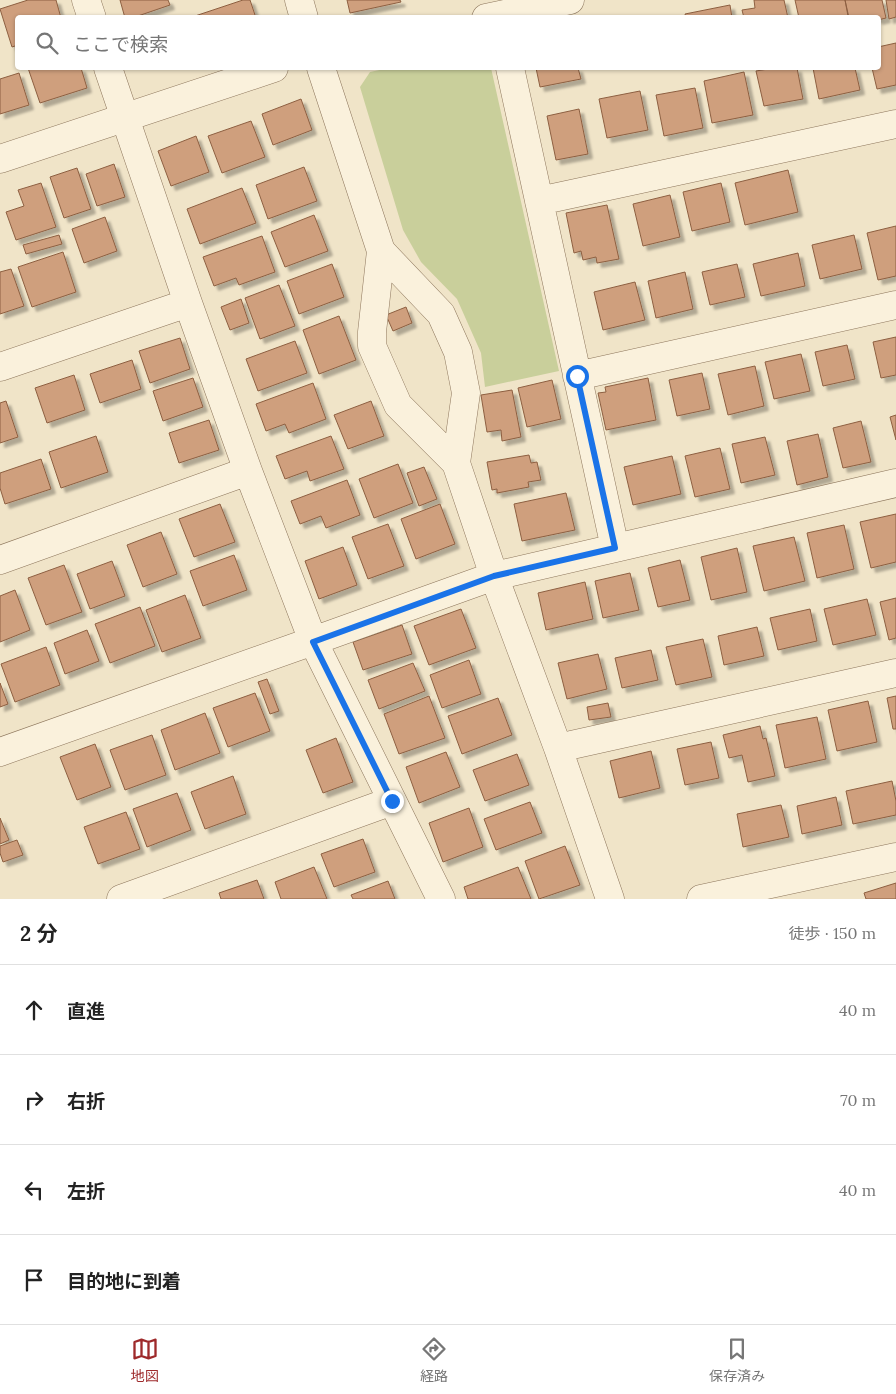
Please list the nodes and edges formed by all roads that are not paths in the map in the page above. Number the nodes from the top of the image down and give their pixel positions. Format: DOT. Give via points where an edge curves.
graph roads {
  1 [pos="86,0"];
  2 [pos="299,0"];
  3 [pos="570,0"];
  4 [pos="495,12"];
  5 [pos="91,15"];
  6 [pos="303,15"];
  7 [pos="109,70"];
  8 [pos="268,70"];
  9 [pos="322,70"];
  10 [pos="510,70"];
  11 [pos="124,117"];
  12 [pos="896,124"];
  13 [pos="0,159"];
  14 [pos="539,201"];
  15 [pos="381,251"];
  16 [pos="188,303"];
  17 [pos="896,305"];
  18 [pos="0,367"];
  19 [pos="577,376"];
  20 [pos="456,463"];
  21 [pos="248,471"];
  22 [pos="896,483"];
  23 [pos="615,548"];
  24 [pos="0,560"];
  25 [pos="494,576"];
  26 [pos="313,642"];
  27 [pos="896,673"];
  28 [pos="558,748"];
  29 [pos="0,752"];
  30 [pos="392,801"];
  31 [pos="896,857"];
  32 [pos="121,899"];
  33 [pos="441,899"];
  34 [pos="610,899"];
  35 [pos="701,899"];
  1 -- 5 [label="street"];
  2 -- 6 [label="street"];
  3 -- 4 [label="street"];
  7 -- 11 [label="street"];
  8 -- 11 [label="street"];
  9 -- 15 [label="street"];
  10 -- 14 [label="street"];
  11 -- 13 [label="street"];
  11 -- 16 [label="street"];
  12 -- 14 [label="street"];
  14 -- 19 [label="street"];
  15 -- 20 [label="street" via="441,314 458,352 466,393"];
  15 -- 20 [label="street" via="372,346 398,404"];
  16 -- 18 [label="street"];
  16 -- 21 [label="street"];
  17 -- 19 [label="street"];
  19 -- 23 [label="street"];
  20 -- 25 [label="street"];
  21 -- 24 [label="street"];
  21 -- 26 [label="street"];
  22 -- 23 [label="street"];
  23 -- 25 [label="street"];
  25 -- 26 [label="street"];
  25 -- 28 [label="street"];
  26 -- 29 [label="street"];
  26 -- 30 [label="street"];
  27 -- 28 [label="street"];
  28 -- 34 [label="street"];
  30 -- 32 [label="street"];
  30 -- 33 [label="street"];
  31 -- 35 [label="street"];
}
